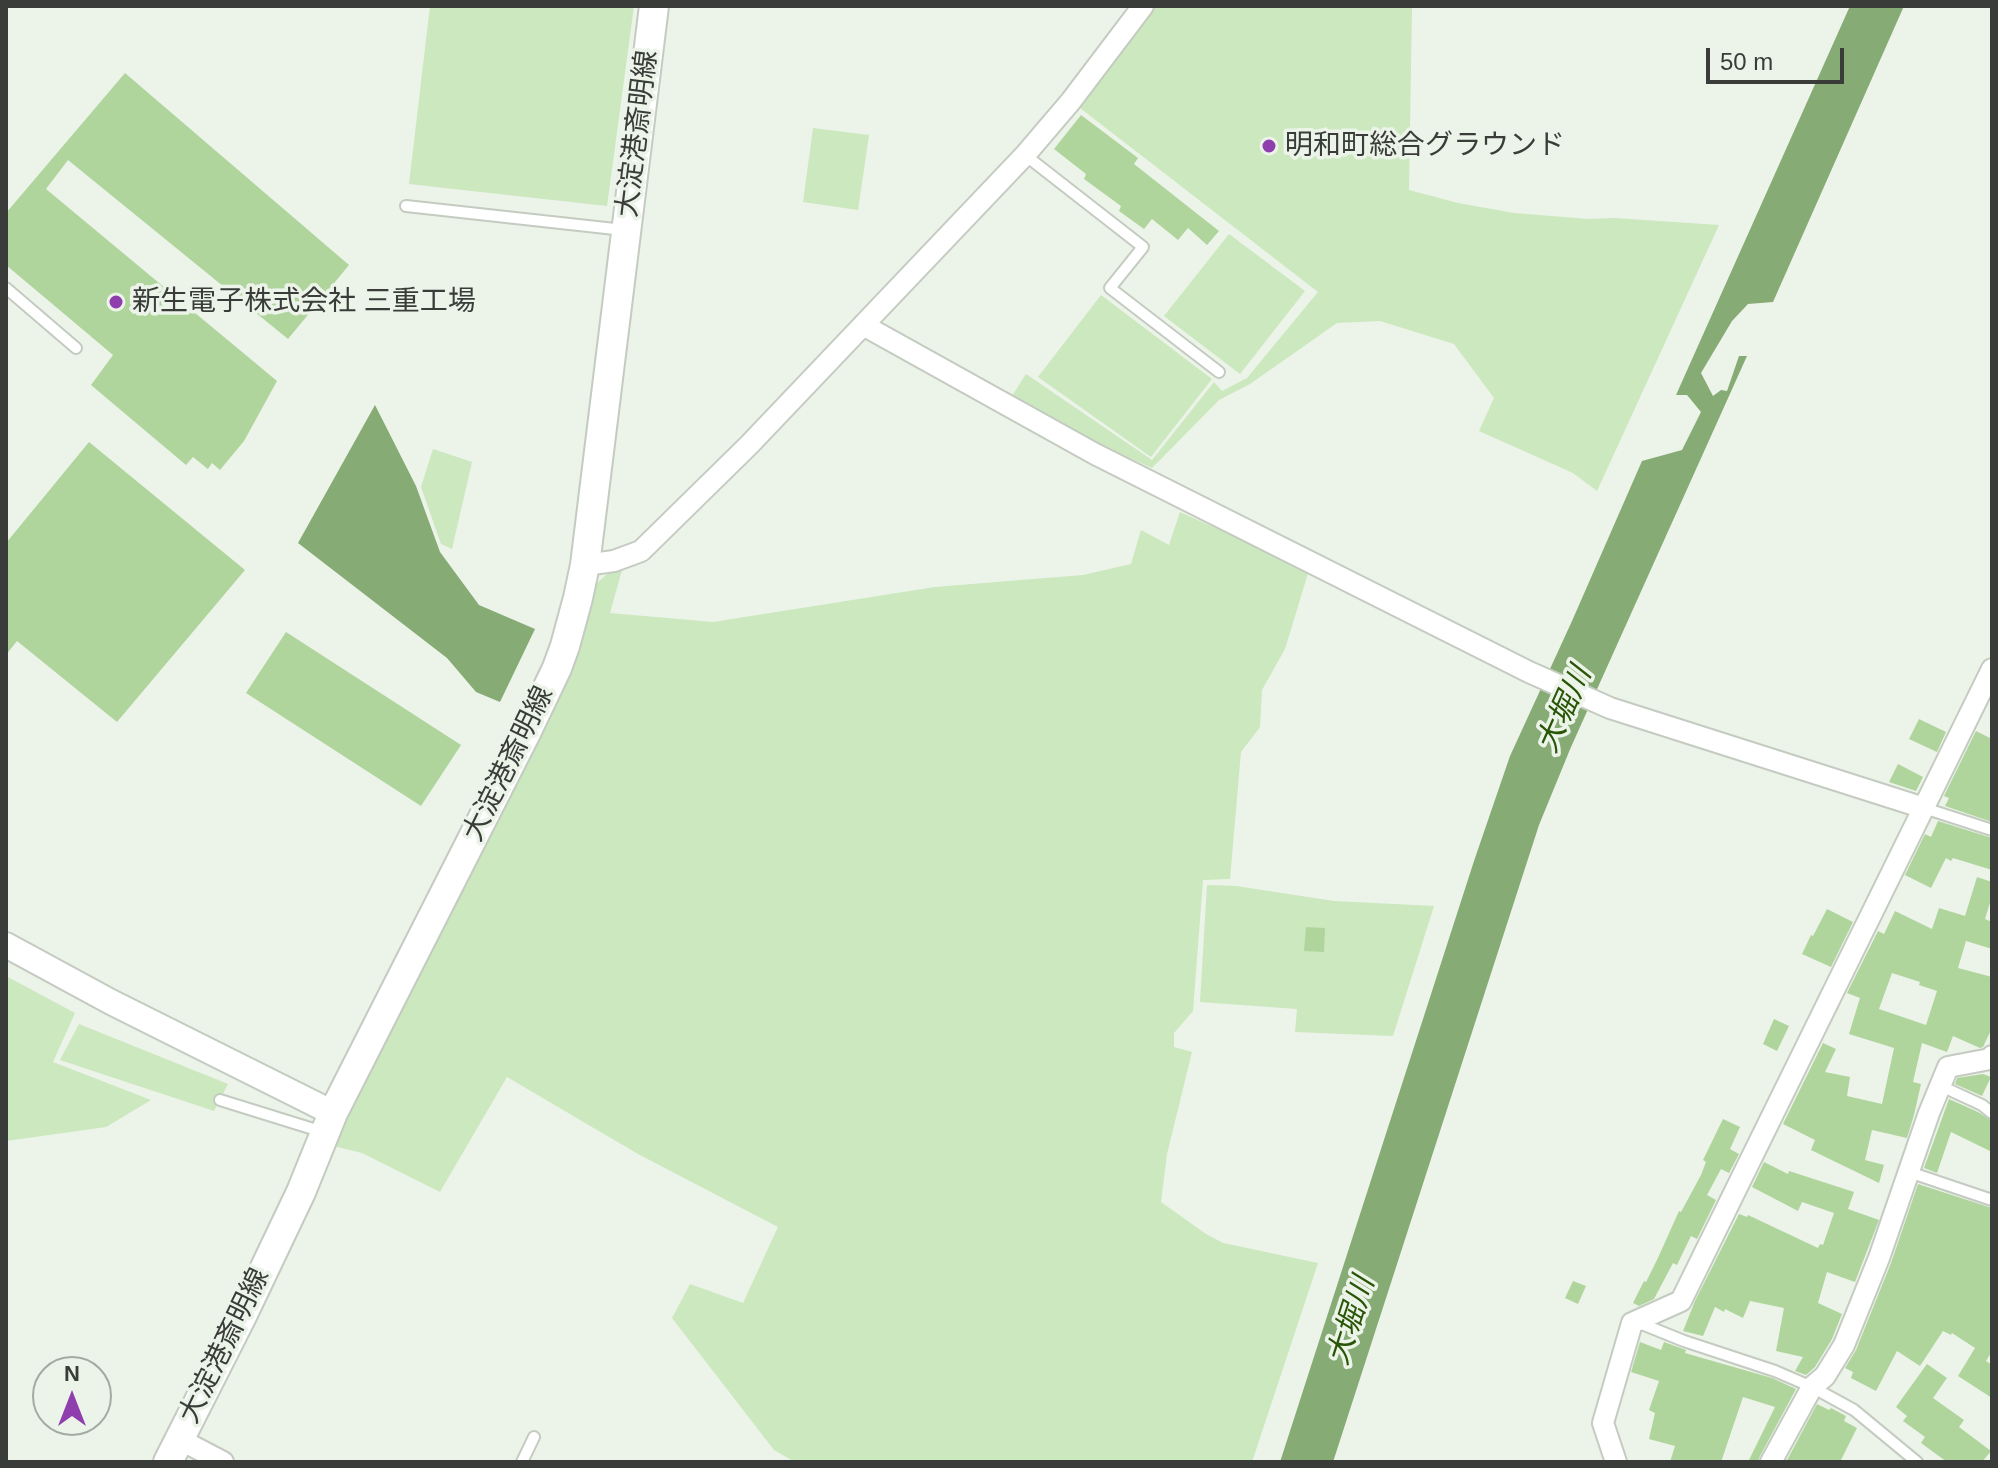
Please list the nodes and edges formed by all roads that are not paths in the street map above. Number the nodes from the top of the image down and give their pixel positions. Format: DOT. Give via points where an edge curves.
graph roads {
  1 [pos="654,6"];
  2 [pos="1143,6"];
  3 [pos="1025,155"];
  4 [pos="406,206"];
  5 [pos="626,230"];
  6 [pos="6,288"];
  7 [pos="863,325"];
  8 [pos="76,348"];
  9 [pos="1219,372"];
  10 [pos="585,565"];
  11 [pos="1992,669"];
  12 [pos="1924,808"];
  13 [pos="1992,830"];
  14 [pos="6,945"];
  15 [pos="1992,1056"];
  16 [pos="1941,1086"];
  17 [pos="220,1100"];
  18 [pos="1992,1113"];
  19 [pos="329,1123"];
  20 [pos="1909,1172"];
  21 [pos="1992,1200"];
  22 [pos="1635,1321"];
  23 [pos="1812,1387"];
  24 [pos="534,1437"];
  25 [pos="173,1451"];
  26 [pos="223,1462"];
  27 [pos="522,1462"];
  28 [pos="1616,1462"];
  29 [pos="1771,1462"];
  30 [pos="1917,1462"];
  1 -- 5 [label="main road, 大淀港斎明線"];
  2 -- 3 [label="street"];
  3 -- 7 [label="street"];
  3 -- 9 [label="lane" via="1143,247 1110,288"];
  4 -- 5 [label="lane"];
  5 -- 10 [label="main road, 大淀港斎明線"];
  6 -- 8 [label="lane"];
  7 -- 10 [label="street" via="641,551"];
  7 -- 12 [label="street" via="1095,454 1529,672 1610,708"];
  10 -- 19 [label="main road, 大淀港斎明線" via="557,668"];
  11 -- 12 [label="street"];
  12 -- 13 [label="lane"];
  12 -- 22 [label="street" via="1681,1301"];
  14 -- 19 [label="street"];
  15 -- 16 [label="street" via="1948,1067"];
  16 -- 18 [label="lane"];
  16 -- 20 [label="street"];
  17 -- 19 [label="lane"];
  19 -- 25 [label="main road, 大淀港斎明線" via="301,1192"];
  20 -- 21 [label="lane"];
  20 -- 23 [label="street" via="1844,1345"];
  22 -- 23 [label="lane"];
  22 -- 28 [label="street" via="1603,1423"];
  23 -- 29 [label="street"];
  23 -- 30 [label="lane" via="1854,1410"];
  24 -- 27 [label="lane"];
  25 -- 26 [label="street"];
}
